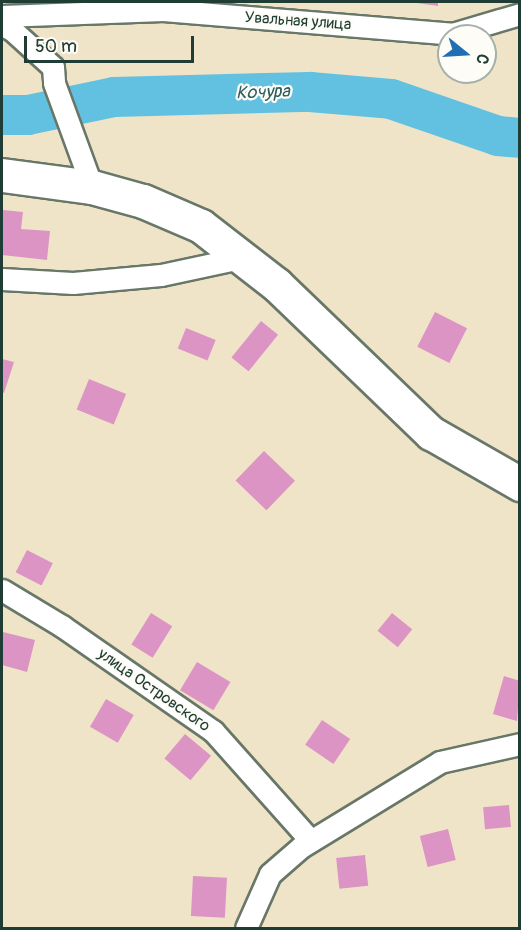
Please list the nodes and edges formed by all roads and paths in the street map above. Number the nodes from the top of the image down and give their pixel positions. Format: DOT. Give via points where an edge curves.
graph roads {
  1 [pos="519,14"];
  2 [pos="2,16"];
  3 [pos="2,25"];
  4 [pos="2,175"];
  5 [pos="92,187"];
  6 [pos="244,257"];
  7 [pos="2,279"];
  8 [pos="519,484"];
  9 [pos="2,590"];
  10 [pos="519,744"];
  11 [pos="311,841"];
  12 [pos="246,928"];
  1 -- 2 [label="street, Увальная улица" via="452,34 163,10"];
  3 -- 5 [label="street" via="53,67 54,83"];
  4 -- 5 [label="main road"];
  5 -- 6 [label="main road" via="143,201 201,226"];
  6 -- 7 [label="street" via="161,275 73,283"];
  6 -- 8 [label="main road" via="431,433"];
  9 -- 11 [label="street, улица Островского" via="62,626 213,731"];
  10 -- 11 [label="street" via="440,762"];
  11 -- 12 [label="street" via="270,874"];
}
